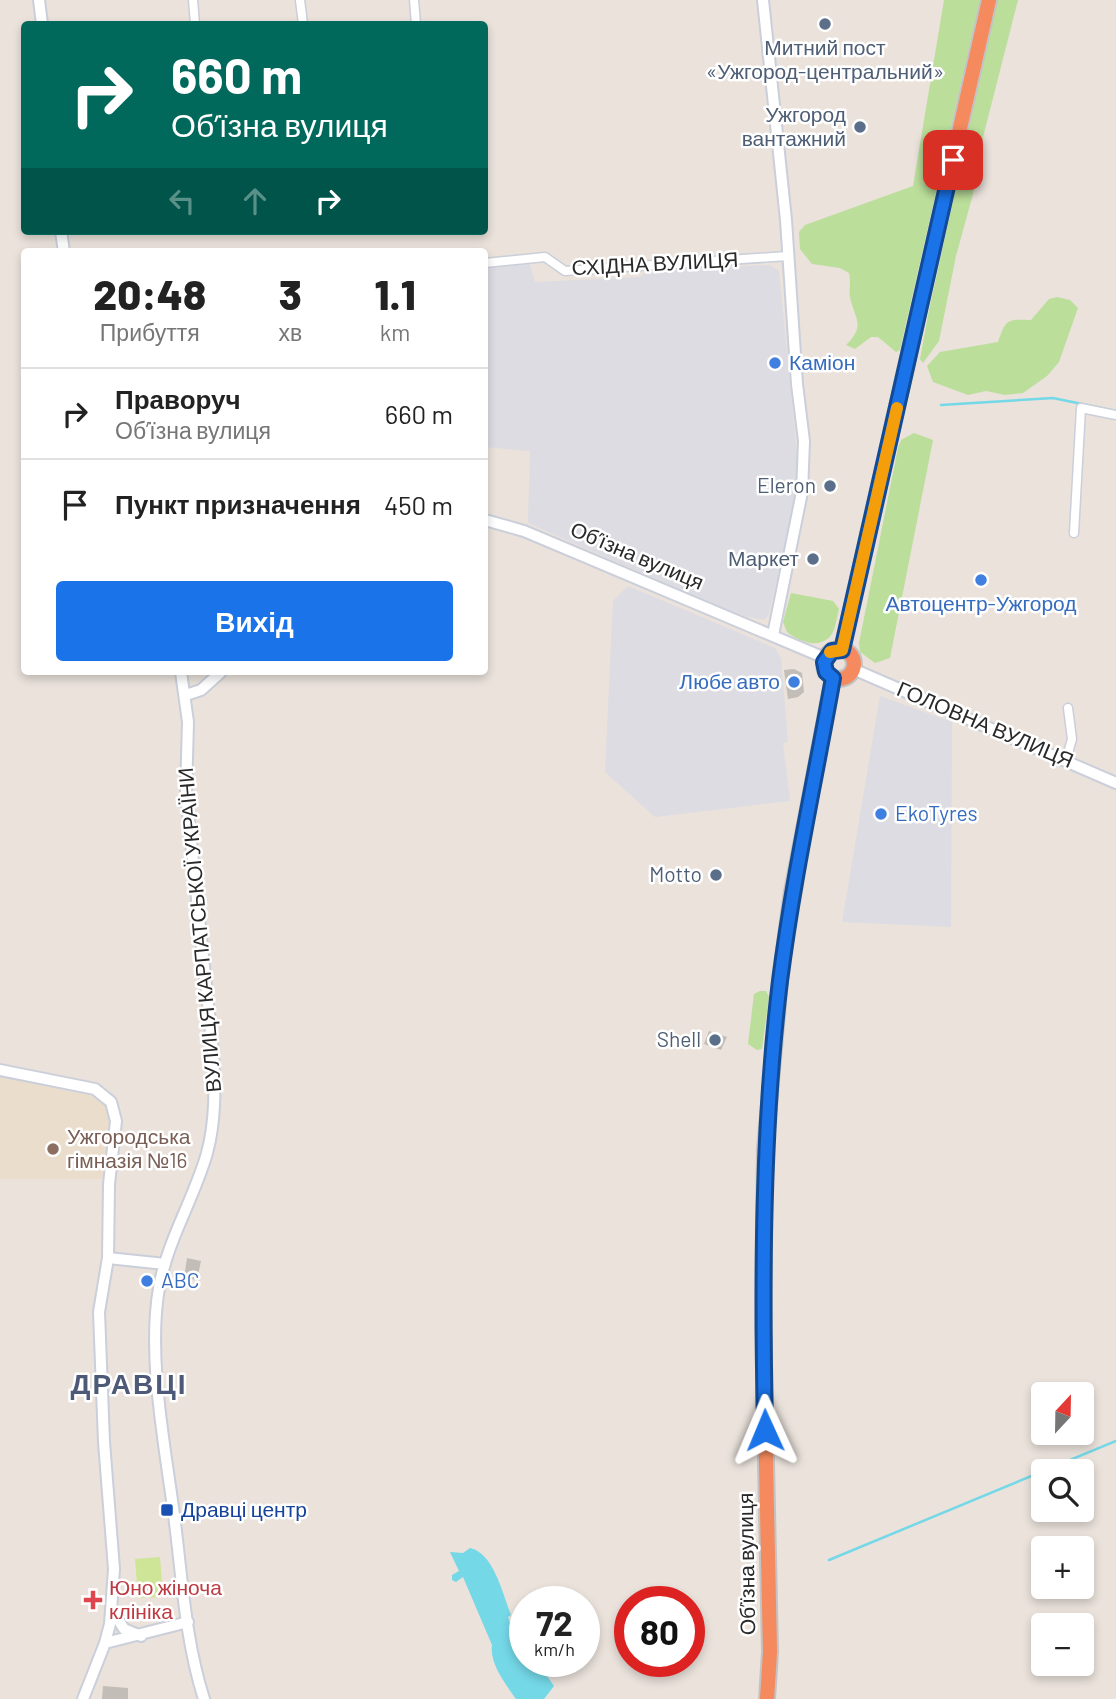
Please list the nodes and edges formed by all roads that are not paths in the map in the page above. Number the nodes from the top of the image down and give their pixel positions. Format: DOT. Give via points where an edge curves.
graph roads {
  1 [pos="40,0"];
  2 [pos="193,0"];
  3 [pos="300,0"];
  4 [pos="414,0"];
  5 [pos="763,0"];
  6 [pos="989,0"];
  7 [pos="42,21"];
  8 [pos="195,21"];
  9 [pos="303,21"];
  10 [pos="416,21"];
  11 [pos="788,256"];
  12 [pos="488,263"];
  13 [pos="1116,415"];
  14 [pos="488,521"];
  15 [pos="1074,533"];
  16 [pos="773,635"];
  17 [pos="842,650"];
  18 [pos="825,658"];
  19 [pos="853,669"];
  20 [pos="218,675"];
  21 [pos="833,678"];
  22 [pos="184,684"];
  23 [pos="1068,708"];
  24 [pos="1066,760"];
  25 [pos="1116,783"];
  26 [pos="0,1070"];
  27 [pos="108,1258"];
  28 [pos="165,1264"];
  29 [pos="112,1608"];
  30 [pos="188,1622"];
  31 [pos="141,1636"];
  32 [pos="105,1643"];
  33 [pos="83,1699"];
  34 [pos="204,1699"];
  35 [pos="767,1699"];
  1 -- 7 [label="street"];
  2 -- 8 [label="street"];
  3 -- 9 [label="street"];
  4 -- 10 [label="street"];
  5 -- 11 [label="street"];
  6 -- 17 [label="highway"];
  11 -- 12 [label="street, СХІДНА ВУЛИЦЯ" via="565,271 545,257"];
  11 -- 16 [label="street" via="804,441 802,492"];
  13 -- 15 [label="street" via="1081,408"];
  14 -- 16 [label="street, Обʼїзна вулиця" via="524,531"];
  16 -- 18 [label="street, Обʼїзна вулиця"];
  17 -- 18 [label="highway"];
  17 -- 19 [label="highway" via="850,655"];
  18 -- 21 [label="highway" via="826,672"];
  19 -- 21 [label="highway" via="843,679"];
  19 -- 24 [label="street, ГОЛОВНА ВУЛИЦЯ"];
  20 -- 22 [label="street" via="201,690"];
  21 -- 35 [label="highway, Обʼїзна вулиця" via="792,892 765,1149"];
  22 -- 28 [label="street, ВУЛИЦЯ КАРПАТСЬКОЇ УКРАЇНИ" via="186,794 215,1091 207,1154"];
  23 -- 24 [label="street" via="1072,739"];
  24 -- 25 [label="street, ГОЛОВНА ВУЛИЦЯ"];
  26 -- 27 [label="street" via="85,1086 111,1102 116,1121"];
  27 -- 28 [label="street"];
  27 -- 29 [label="street" via="99,1312 114,1569"];
  28 -- 30 [label="street, ВУЛИЦЯ КАРПАТСЬКОЇ УКРАЇНИ" via="157,1299 156,1363"];
  29 -- 31 [label="street" via="124,1629"];
  29 -- 32 [label="street"];
  30 -- 31 [label="street"];
  30 -- 34 [label="street, ВУЛИЦЯ КАРПАТСЬКОЇ УКРАЇНИ"];
  31 -- 32 [label="street"];
  32 -- 33 [label="street"];
}
